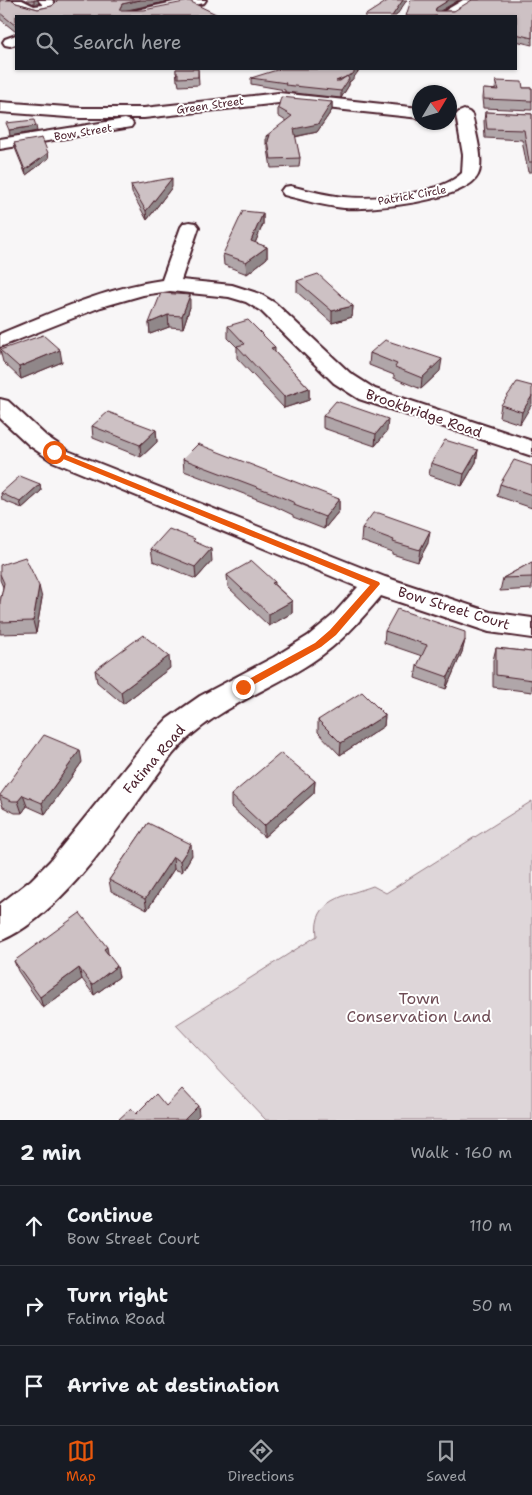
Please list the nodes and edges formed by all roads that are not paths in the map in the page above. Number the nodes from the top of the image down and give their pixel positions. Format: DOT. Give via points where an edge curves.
graph roads {
  1 [pos="14,0"];
  2 [pos="44,0"];
  3 [pos="472,0"];
  4 [pos="193,2"];
  5 [pos="207,13"];
  6 [pos="155,14"];
  7 [pos="142,15"];
  8 [pos="445,15"];
  9 [pos="0,107"];
  10 [pos="412,111"];
  11 [pos="163,112"];
  12 [pos="457,114"];
  13 [pos="484,115"];
  14 [pos="0,144"];
  15 [pos="290,191"];
  16 [pos="190,227"];
  17 [pos="170,285"];
  18 [pos="0,340"];
  19 [pos="0,406"];
  20 [pos="532,449"];
  21 [pos="376,584"];
  22 [pos="532,628"];
  23 [pos="0,924"];
  1 -- 2 [label="street" via="34,11 52,7"];
  3 -- 8 [label="street"];
  4 -- 5 [label="street"];
  4 -- 6 [label="street"];
  6 -- 7 [label="street"];
  9 -- 11 [label="street, Green Street" via="100,113"];
  10 -- 11 [label="street, Green Street" via="279,98"];
  11 -- 14 [label="street, Bow Street" via="115,127"];
  12 -- 13 [label="street"];
  12 -- 15 [label="street, Patrick Circle" via="471,171 464,182 454,188 362,204 331,201"];
  16 -- 17 [label="street"];
  17 -- 18 [label="street, Brookbridge Road" via="141,288 113,297"];
  17 -- 20 [label="street, Brookbridge Road" via="218,289 253,298 276,313 342,378 367,394"];
  19 -- 21 [label="street, Bow Street Court" via="38,441 60,456"];
  21 -- 22 [label="street, Bow Street Court" via="489,622"];
  21 -- 23 [label="street, Fatima Road" via="318,645 178,728 58,877 30,903"];
}
